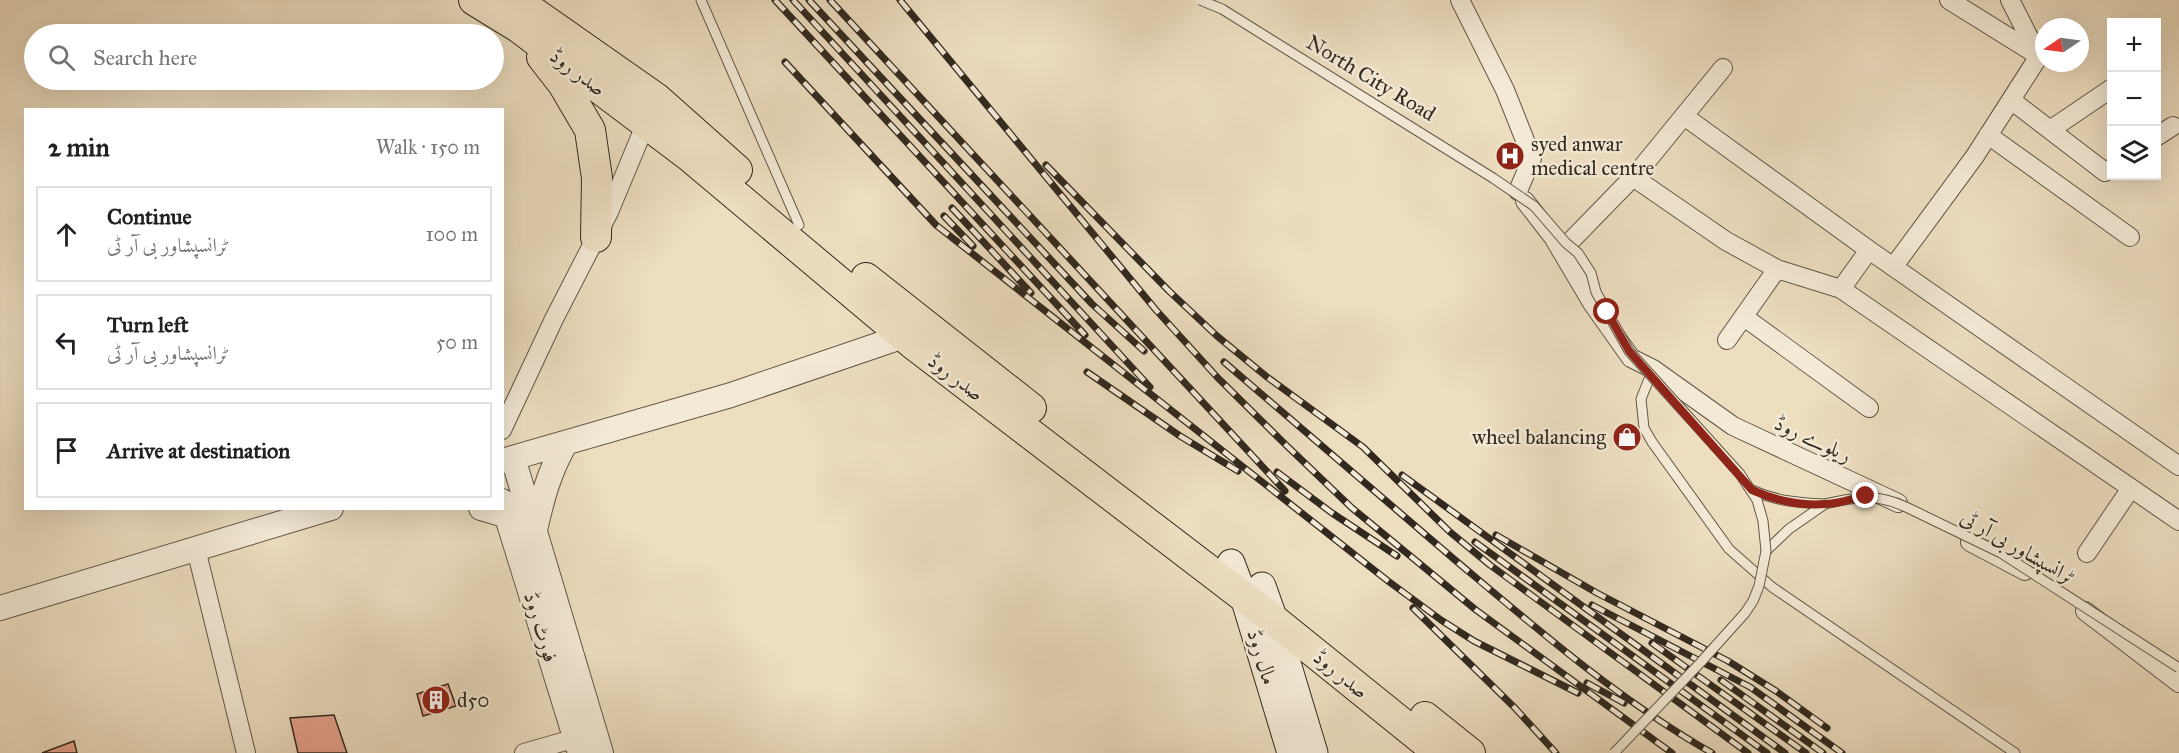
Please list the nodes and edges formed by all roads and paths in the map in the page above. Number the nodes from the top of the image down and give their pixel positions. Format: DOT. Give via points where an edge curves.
graph roads {
  1 [pos="474,0"];
  2 [pos="701,0"];
  3 [pos="1201,0"];
  4 [pos="1214,0"];
  5 [pos="1460,0"];
  6 [pos="1949,0"];
  7 [pos="2010,0"];
  8 [pos="1222,9"];
  9 [pos="517,14"];
  10 [pos="2035,50"];
  11 [pos="2035,54"];
  12 [pos="2035,61"];
  13 [pos="1723,68"];
  14 [pos="2107,91"];
  15 [pos="2011,100"];
  16 [pos="1684,117"];
  17 [pos="646,123"];
  18 [pos="2173,126"];
  19 [pos="2050,130"];
  20 [pos="2161,134"];
  21 [pos="1988,135"];
  22 [pos="2107,171"];
  23 [pos="1633,177"];
  24 [pos="1518,191"];
  25 [pos="800,225"];
  26 [pos="596,237"];
  27 [pos="2130,237"];
  28 [pos="1869,250"];
  29 [pos="1561,251"];
  30 [pos="1894,266"];
  31 [pos="1777,269"];
  32 [pos="1841,289"];
  33 [pos="1744,317"];
  34 [pos="904,336"];
  35 [pos="1727,340"];
  36 [pos="1653,369"];
  37 [pos="1869,408"];
  38 [pos="504,426"];
  39 [pos="565,444"];
  40 [pos="508,460"];
  41 [pos="2179,466"];
  42 [pos="2131,488"];
  43 [pos="1752,490"];
  44 [pos="1825,504"];
  45 [pos="505,508"];
  46 [pos="324,510"];
  47 [pos="2179,521"];
  48 [pos="534,533"];
  49 [pos="196,549"];
  50 [pos="1766,551"];
  51 [pos="2087,553"];
  52 [pos="1253,591"];
  53 [pos="0,608"];
  54 [pos="1274,620"];
  55 [pos="2179,668"];
  56 [pos="2179,683"];
  57 [pos="578,745"];
  58 [pos="246,753"];
  59 [pos="524,753"];
  60 [pos="601,753"];
  61 [pos="1291,753"];
  62 [pos="1314,753"];
  63 [pos="1439,753"];
  64 [pos="1470,753"];
  65 [pos="1614,753"];
  66 [pos="2015,753"];
  1 -- 9 [label="main road, صدر روڈ"];
  2 -- 25 [label="lane"];
  3 -- 8 [label="lane, ٹرانسپشاور بی آر ٹی, bridge"];
  3 -- 24 [label="street, North City Road" via="1356,97"];
  4 -- 8 [label="lane, ٹرانسپشاور بی آر ٹی, bridge"];
  5 -- 24 [label="street" via="1505,90 1532,158"];
  6 -- 11 [label="street"];
  7 -- 10 [label="street"];
  8 -- 43 [label="lane, ٹرانسپشاور بی آر ٹی, bridge" via="1534,206 1578,253 1629,351"];
  9 -- 17 [label="main road, صدر روڈ"];
  9 -- 25 [label="main road, صدر روڈ" via="656,98"];
  9 -- 26 [label="main road" via="590,130 597,178"];
  12 -- 15 [label="street"];
  13 -- 16 [label="street"];
  14 -- 19 [label="street"];
  15 -- 19 [label="street"];
  15 -- 21 [label="street"];
  16 -- 23 [label="street"];
  16 -- 28 [label="street"];
  17 -- 26 [label="street"];
  17 -- 34 [label="main road, صدر روڈ"];
  18 -- 20 [label="street"];
  19 -- 22 [label="street"];
  21 -- 27 [label="street"];
  21 -- 30 [label="street"];
  23 -- 29 [label="street"];
  23 -- 31 [label="street" via="1726,242"];
  24 -- 29 [label="street, ریلوے روڈ"];
  25 -- 52 [label="main road, صدر روڈ" via="1231,563"];
  26 -- 38 [label="street"];
  28 -- 30 [label="street"];
  28 -- 32 [label="street"];
  29 -- 36 [label="street, ریلوے روڈ" via="1631,358"];
  30 -- 41 [label="street"];
  31 -- 32 [label="street"];
  31 -- 33 [label="street"];
  32 -- 42 [label="street"];
  33 -- 35 [label="street"];
  33 -- 37 [label="street"];
  34 -- 39 [label="street" via="731,395"];
  34 -- 52 [label="main road, صدر روڈ"];
  36 -- 56 [label="street, ریلوے روڈ" via="1733,426 1904,507 2056,588"];
  36 -- 66 [label="lane" via="1641,399 1644,428 1735,556 1772,587"];
  39 -- 40 [label="street"];
  39 -- 48 [label="street" via="545,486"];
  40 -- 48 [label="street, فورٹ روڈ"];
  42 -- 47 [label="street"];
  42 -- 51 [label="street"];
  43 -- 44 [label="lane, ٹرانسپشاور بی آر ٹی" via="1791,502"];
  43 -- 50 [label="lane, ٹرانسپشاور بی آر ٹی, bridge" via="1763,521"];
  44 -- 50 [label="lane, ٹرانسپشاور بی آر ٹی"];
  44 -- 55 [label="lane, ٹرانسپشاور بی آر ٹی, bridge" via="1866,496 1891,500 2001,553"];
  45 -- 57 [label="street, فورٹ روڈ"];
  46 -- 49 [label="street"];
  48 -- 60 [label="street, فورٹ روڈ"];
  49 -- 53 [label="street"];
  49 -- 58 [label="street"];
  50 -- 65 [label="lane, ٹرانسپشاور بی آر ٹی, bridge" via="1759,586 1745,613"];
  52 -- 54 [label="main road, صدر روڈ"];
  52 -- 61 [label="main road, مال روڈ"];
  52 -- 64 [label="main road, صدر روڈ"];
  54 -- 62 [label="main road, مال روڈ"];
  54 -- 63 [label="main road, صدر روڈ"];
  57 -- 59 [label="street"];
}
